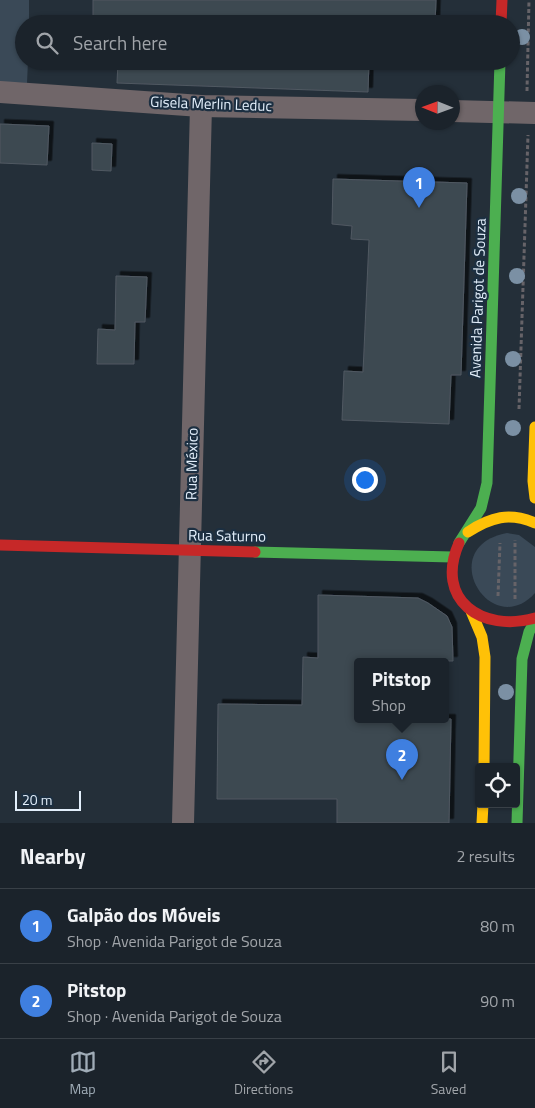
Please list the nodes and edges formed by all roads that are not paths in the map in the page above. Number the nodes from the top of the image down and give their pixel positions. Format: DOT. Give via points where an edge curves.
graph roads {
  1 [pos="502,0"];
  2 [pos="501,15"];
  3 [pos="500,70"];
  4 [pos="0,92"];
  5 [pos="201,106"];
  6 [pos="415,110"];
  7 [pos="460,111"];
  8 [pos="498,112"];
  9 [pos="531,113"];
  10 [pos="535,427"];
  11 [pos="535,498"];
  12 [pos="535,523"];
  13 [pos="468,532"];
  14 [pos="0,545"];
  15 [pos="452,557"];
  16 [pos="190,564"];
  17 [pos="438,575"];
  18 [pos="451,575"];
  19 [pos="471,611"];
  20 [pos="535,619"];
  21 [pos="484,763"];
  22 [pos="483,808"];
  23 [pos="183,823"];
  24 [pos="482,823"];
  25 [pos="517,823"];
  1 -- 2 [label="main road"];
  3 -- 8 [label="main road, Avenida Parigot de Souza"];
  4 -- 5 [label="street, Gisela Merlin Leduc"];
  5 -- 6 [label="street, Gisela Merlin Leduc"];
  5 -- 16 [label="street, Rua México"];
  7 -- 8 [label="street"];
  8 -- 9 [label="street"];
  8 -- 13 [label="main road, Avenida Parigot de Souza" via="487,483 483,504"];
  10 -- 11 [label="main road"];
  12 -- 13 [label="main road, Avenida Parigot de Souza" via="516,516 501,516 486,519"];
  13 -- 15 [label="main road, Avenida Parigot de Souza"];
  14 -- 16 [label="main road, Rua Saturno"];
  15 -- 16 [label="main road, Rua Saturno"];
  15 -- 18 [label="main road, Avenida Parigot de Souza"];
  16 -- 23 [label="street, Rua México"];
  17 -- 18 [label="main road"];
  18 -- 19 [label="main road, Avenida Parigot de Souza" via="454,588"];
  19 -- 20 [label="main road, Avenida Parigot de Souza" via="499,623"];
  19 -- 21 [label="main road, Avenida Parigot de Souza" via="482,637 485,657"];
  20 -- 25 [label="main road, Avenida Parigot de Souza" via="522,659"];
  22 -- 24 [label="main road"];
}
